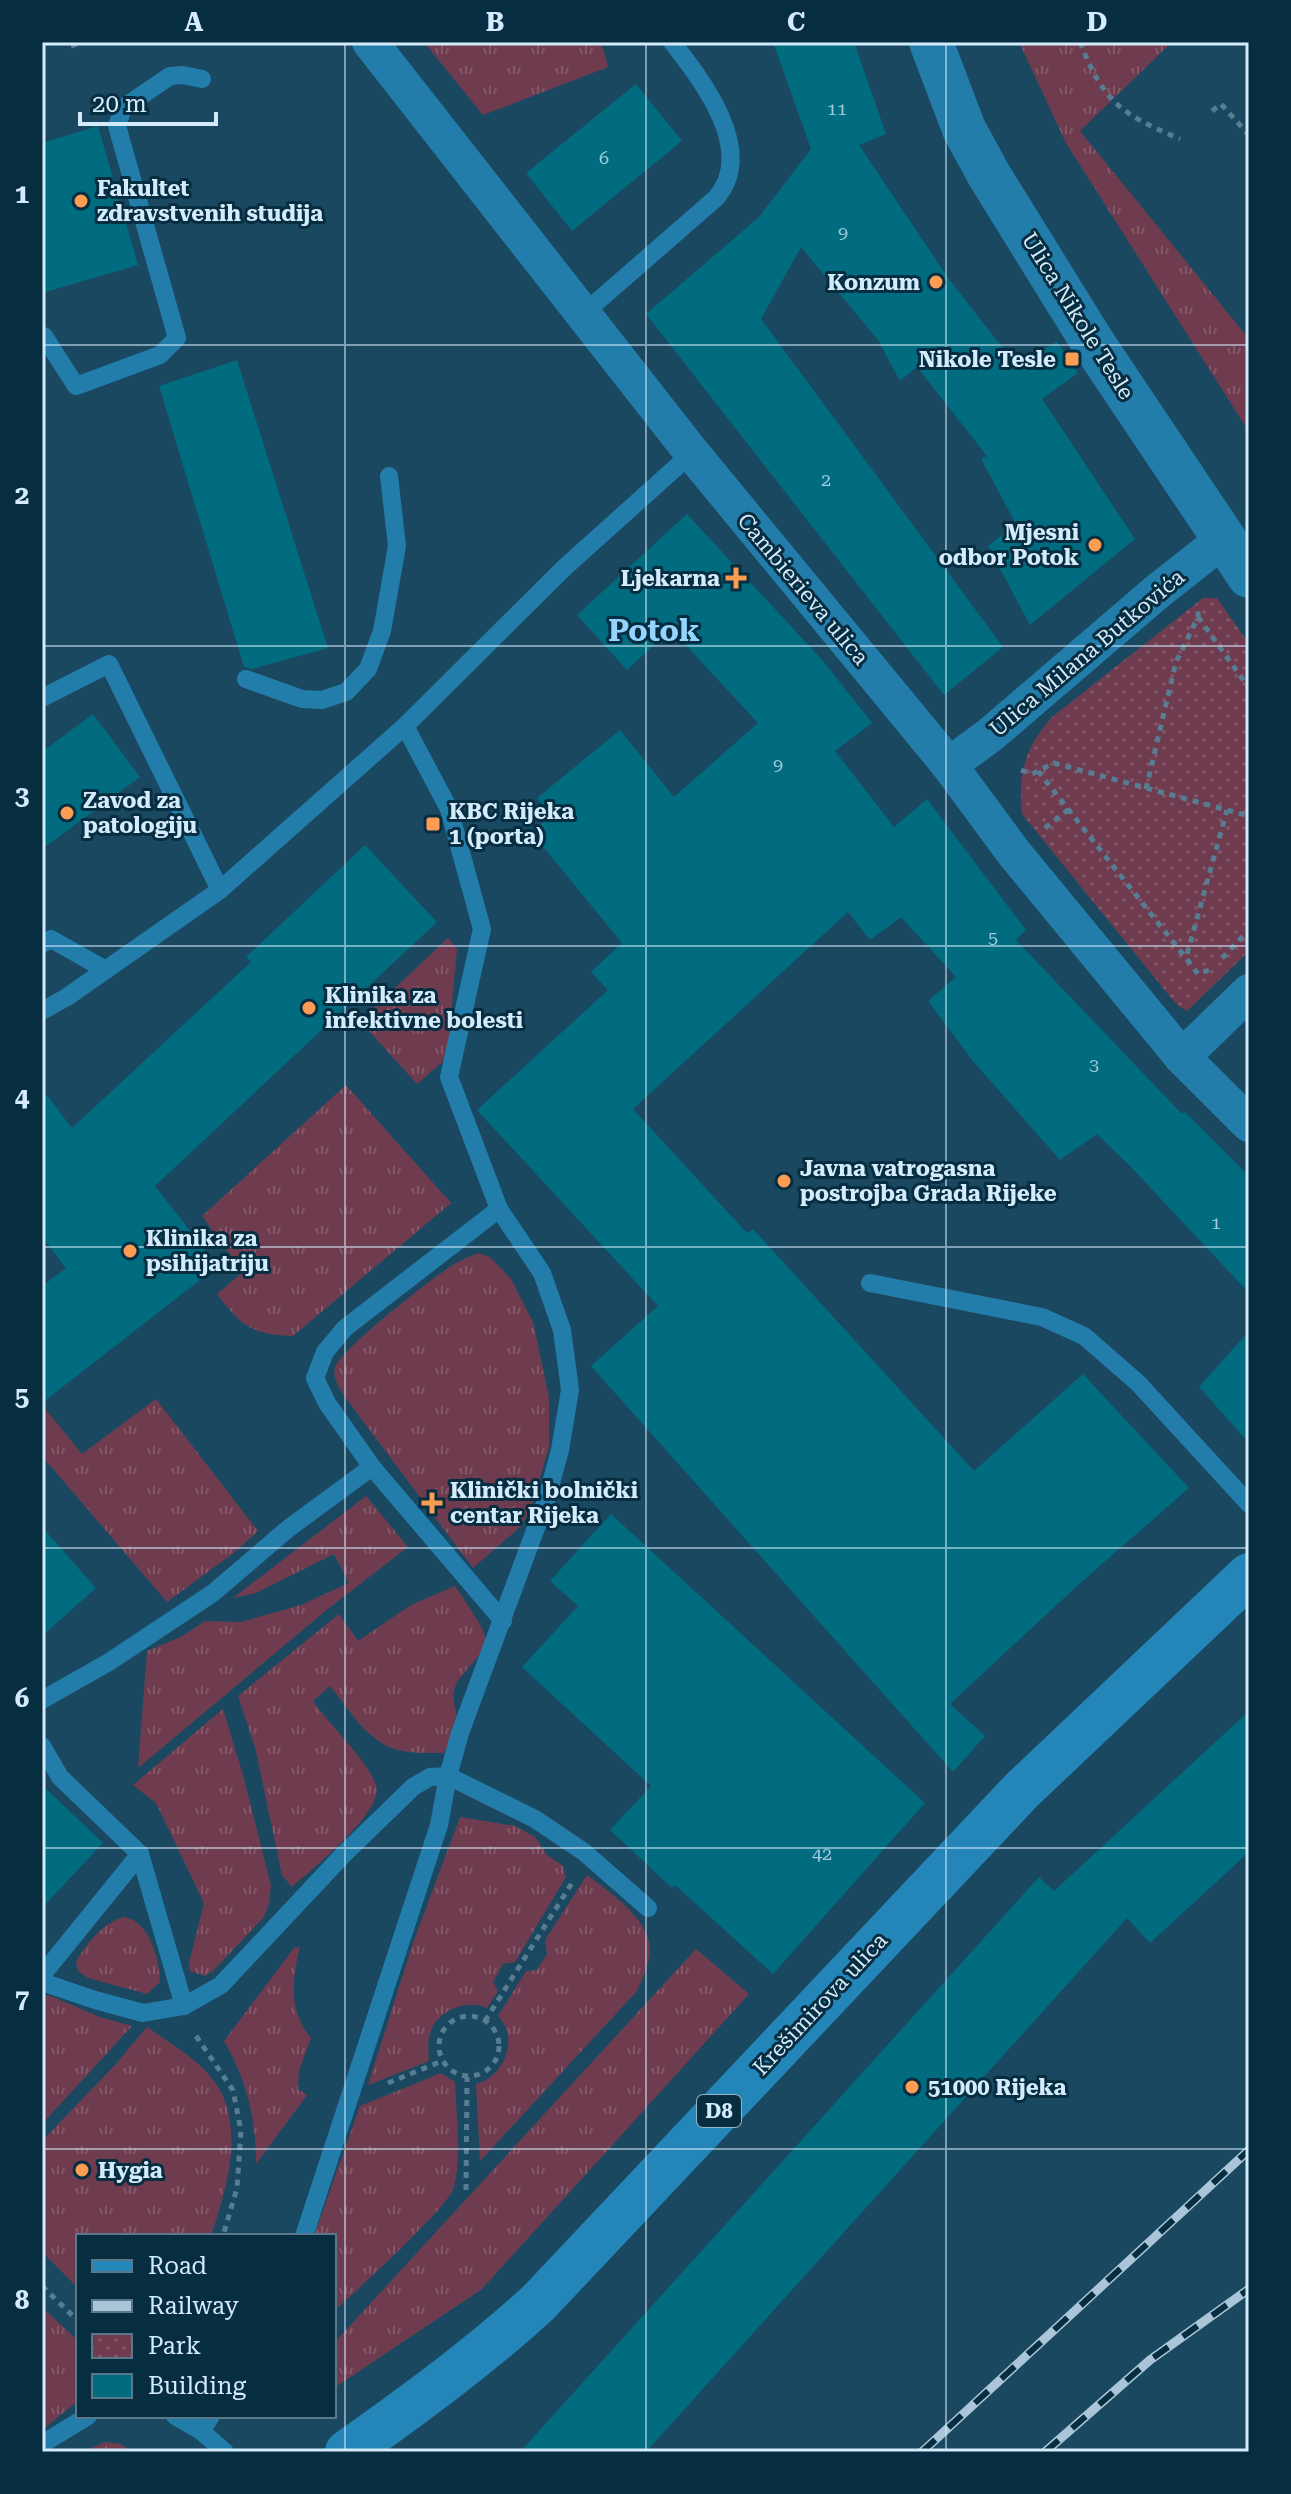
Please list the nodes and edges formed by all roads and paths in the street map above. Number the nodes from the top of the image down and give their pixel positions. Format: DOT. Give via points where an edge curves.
graph roads {
  1 [pos="84,42"];
  2 [pos="370,42"];
  3 [pos="672,42"];
  4 [pos="931,42"];
  5 [pos="1080,42"];
  6 [pos="71,46"];
  7 [pos="202,79"];
  8 [pos="1212,111"];
  9 [pos="1249,135"];
  10 [pos="1180,139"];
  11 [pos="583,314"];
  12 [pos="44,336"];
  13 [pos="692,453"];
  14 [pos="389,476"];
  15 [pos="1224,539"];
  16 [pos="1249,576"];
  17 [pos="1199,608"];
  18 [pos="1198,617"];
  19 [pos="246,679"];
  20 [pos="1249,688"];
  21 [pos="42,698"];
  22 [pos="405,726"];
  23 [pos="949,765"];
  24 [pos="1021,770"];
  25 [pos="1038,771"];
  26 [pos="1146,789"];
  27 [pos="1069,809"];
  28 [pos="1227,810"];
  29 [pos="1249,816"];
  30 [pos="1035,836"];
  31 [pos="220,890"];
  32 [pos="1249,930"];
  33 [pos="42,944"];
  34 [pos="1186,958"];
  35 [pos="1221,959"];
  36 [pos="1211,969"];
  37 [pos="106,970"];
  38 [pos="1249,992"];
  39 [pos="42,1011"];
  40 [pos="1182,1057"];
  41 [pos="1249,1124"];
  42 [pos="499,1209"];
  43 [pos="870,1283"];
  44 [pos="372,1467"];
  45 [pos="1249,1504"];
  46 [pos="1249,1575"];
  47 [pos="503,1621"];
  48 [pos="42,1700"];
  49 [pos="42,1746"];
  50 [pos="448,1776"];
  51 [pos="140,1854"];
  52 [pos="588,1856"];
  53 [pos="648,1908"];
  54 [pos="42,1975"];
  55 [pos="42,1982"];
  56 [pos="184,2006"];
  57 [pos="485,2021"];
  58 [pos="442,2061"];
  59 [pos="467,2077"];
  60 [pos="349,2099"];
  61 [pos="466,2190"];
  62 [pos="224,2234"];
  63 [pos="305,2234"];
  64 [pos="42,2286"];
  65 [pos="76,2319"];
  66 [pos="85,2418"];
  67 [pos="183,2418"];
  68 [pos="206,2424"];
  69 [pos="42,2444"];
  70 [pos="225,2452"];
  71 [pos="347,2452"];
  1 -- 6 [label="path"];
  2 -- 11 [label="street, Cambierieva ulica"];
  3 -- 11 [label="lane" via="715,104 728,145 730,175 716,198"];
  4 -- 15 [label="main road, Ulica Nikole Tesle" via="964,129 989,175"];
  5 -- 10 [label="path" via="1111,101 1130,117"];
  7 -- 12 [label="lane" via="170,76 123,108 117,126 177,338 160,355 76,386"];
  8 -- 9 [label="path" via="1221,104"];
  11 -- 13 [label="street, Cambierieva ulica"];
  13 -- 22 [label="lane" via="564,568"];
  13 -- 23 [label="street, Cambierieva ulica"];
  14 -- 19 [label="lane" via="397,546 382,631 368,669 346,692 322,700 302,699"];
  15 -- 16 [label="main road, Ulica Nikole Tesle"];
  15 -- 23 [label="street, Ulica Milana Butkovića"];
  17 -- 18 [label="path"];
  18 -- 20 [label="path"];
  18 -- 26 [label="path" via="1176,662"];
  21 -- 31 [label="lane" via="109,664"];
  22 -- 31 [label="lane"];
  22 -- 42 [label="lane" via="449,809 482,929 449,1077"];
  23 -- 40 [label="street, Cambierieva ulica" via="1014,853"];
  24 -- 25 [label="path"];
  25 -- 26 [label="path" via="1054,763"];
  25 -- 27 [label="path"];
  26 -- 28 [label="path"];
  27 -- 30 [label="path"];
  27 -- 34 [label="path"];
  28 -- 29 [label="path"];
  28 -- 34 [label="path"];
  31 -- 37 [label="lane"];
  32 -- 35 [label="path"];
  33 -- 37 [label="lane" via="51,939"];
  34 -- 36 [label="path" via="1198,974"];
  37 -- 39 [label="lane"];
  38 -- 40 [label="street"];
  40 -- 41 [label="street, Cambierieva ulica"];
  42 -- 44 [label="lane" via="345,1328 325,1352 315,1378"];
  42 -- 47 [label="lane" via="542,1273 562,1330 570,1390 547,1498"];
  43 -- 45 [label="lane" via="1042,1317 1084,1336 1138,1383"];
  44 -- 47 [label="lane"];
  44 -- 48 [label="lane" via="213,1593"];
  46 -- 71 [label="main road, Krešimirova ulica / D8" via="1022,1790 538,2303 470,2363"];
  47 -- 50 [label="lane"];
  49 -- 51 [label="lane" via="60,1777"];
  50 -- 52 [label="lane" via="535,1819"];
  50 -- 56 [label="lane" via="430,1777 413,1787 221,1985"];
  50 -- 60 [label="lane" via="439,1825"];
  51 -- 54 [label="lane"];
  51 -- 56 [label="lane"];
  52 -- 53 [label="lane"];
  52 -- 57 [label="path"];
  55 -- 56 [label="lane" via="143,2013"];
  56 -- 62 [label="path" via="195,2035 233,2090 241,2131 237,2188"];
  57 -- 58 [label="path" via="466,2016 448,2024 439,2042"];
  57 -- 59 [label="path" via="498,2036 498,2056 486,2072"];
  58 -- 59 [label="path"];
  58 -- 60 [label="path"];
  59 -- 61 [label="path"];
  60 -- 63 [label="lane"];
  64 -- 65 [label="path"];
  66 -- 69 [label="lane"];
  67 -- 68 [label="lane"];
  68 -- 70 [label="lane"];
}
